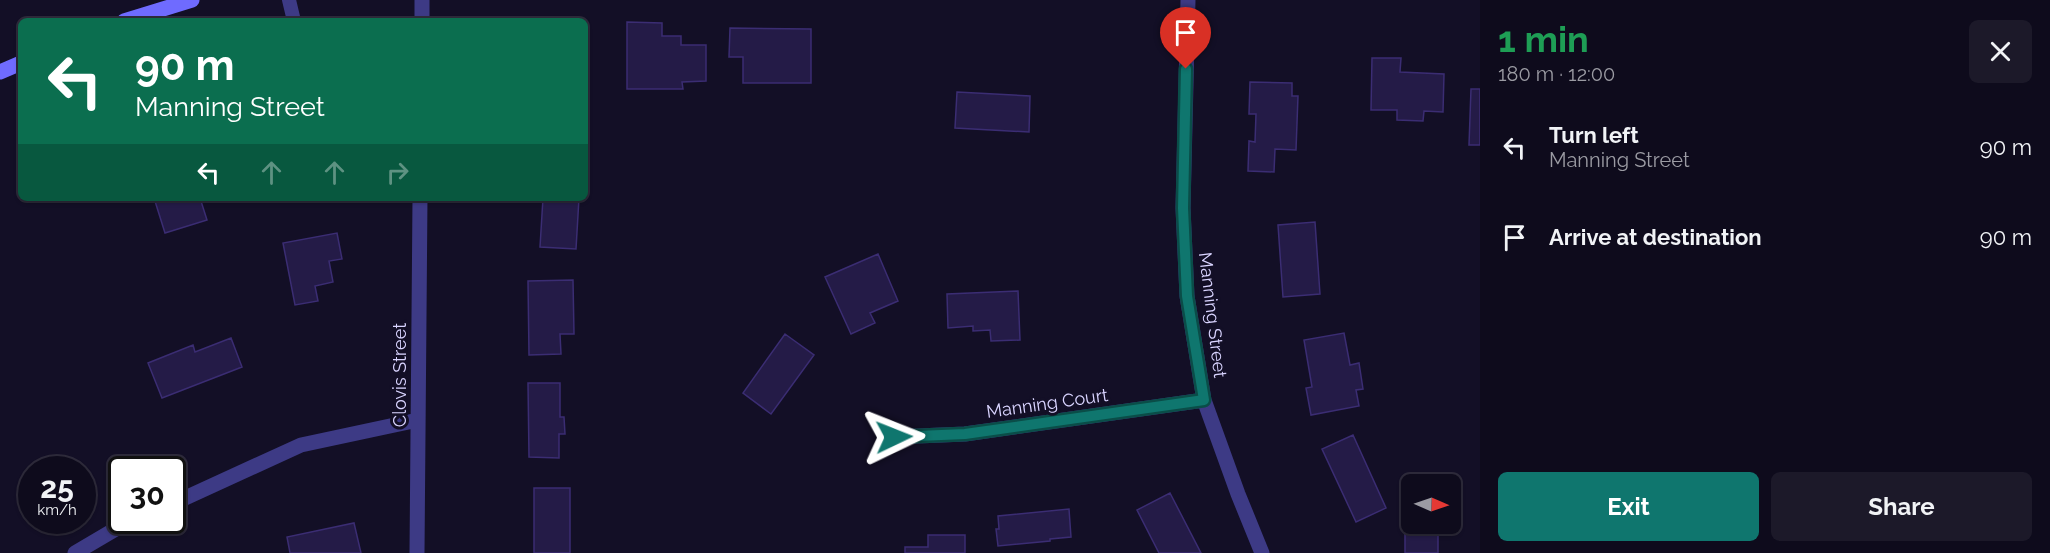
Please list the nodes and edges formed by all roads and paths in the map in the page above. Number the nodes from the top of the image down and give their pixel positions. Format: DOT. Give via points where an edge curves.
graph roads {
  1 [pos="192,0"];
  2 [pos="289,0"];
  3 [pos="422,0"];
  4 [pos="1188,0"];
  5 [pos="134,18"];
  6 [pos="293,18"];
  7 [pos="422,18"];
  8 [pos="18,64"];
  9 [pos="0,72"];
  10 [pos="420,201"];
  11 [pos="1204,400"];
  12 [pos="418,420"];
  13 [pos="894,437"];
  14 [pos="186,498"];
  15 [pos="108,534"];
  16 [pos="75,553"];
  17 [pos="417,553"];
  18 [pos="1262,553"];
  1 -- 5 [label="main road"];
  2 -- 6 [label="lane"];
  3 -- 7 [label="street"];
  4 -- 11 [label="street, Manning Street" via="1183,219 1187,296"];
  8 -- 9 [label="main road"];
  10 -- 12 [label="street, Clovis Street"];
  11 -- 13 [label="street, Manning Court" via="965,434"];
  11 -- 18 [label="street, Manning Street"];
  12 -- 14 [label="street" via="301,445"];
  12 -- 17 [label="street, Clovis Street"];
  15 -- 16 [label="street"];
}
